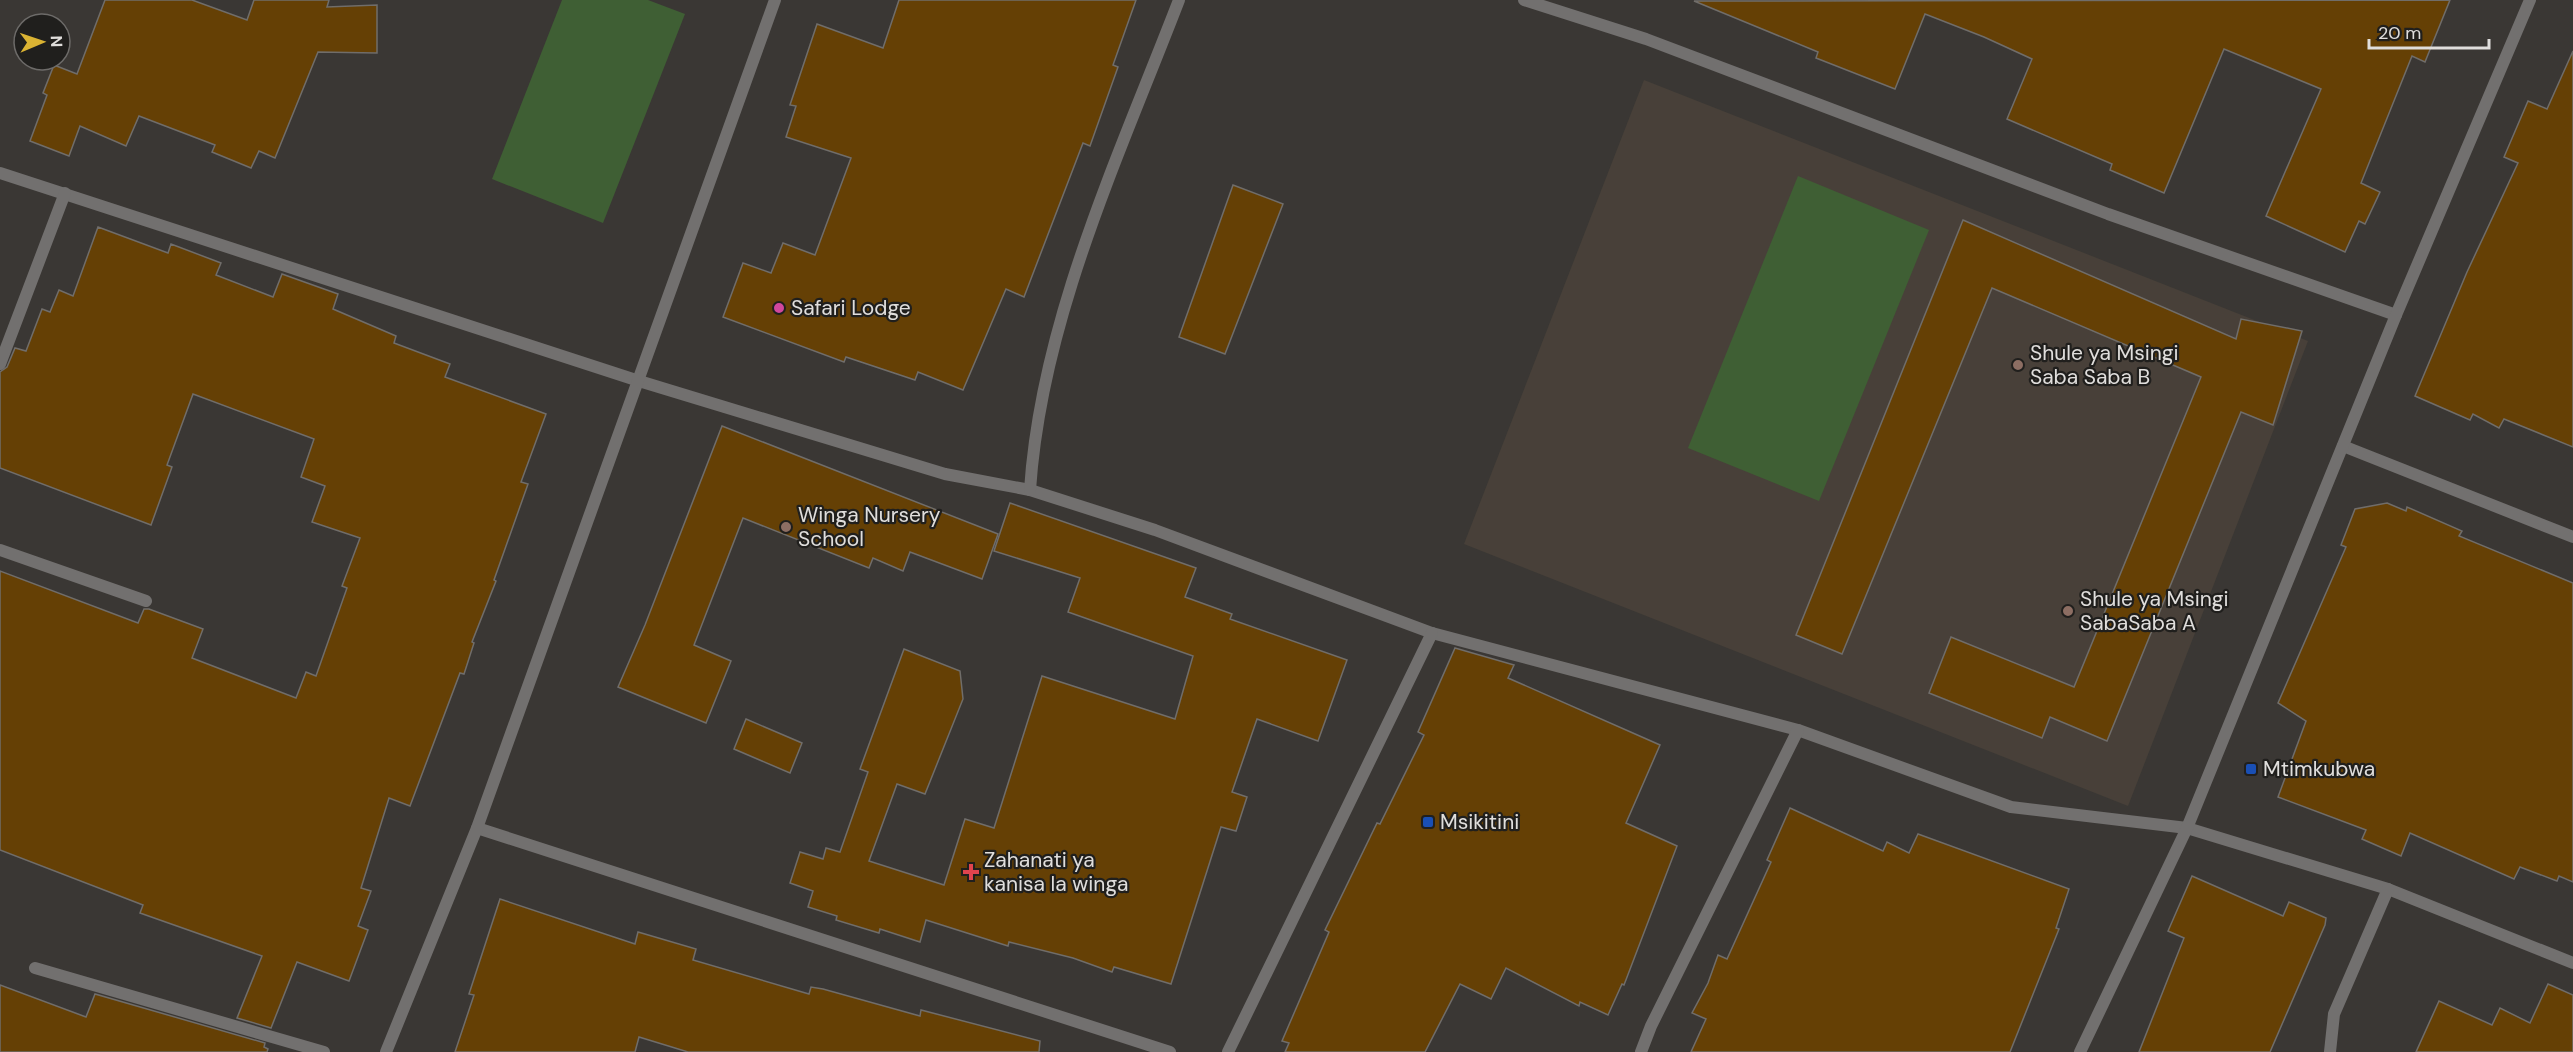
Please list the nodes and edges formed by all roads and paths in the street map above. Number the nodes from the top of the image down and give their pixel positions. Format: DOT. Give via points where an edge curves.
graph roads {
  1 [pos="775,0"];
  2 [pos="1179,0"];
  3 [pos="1524,0"];
  4 [pos="2530,0"];
  5 [pos="0,173"];
  6 [pos="65,193"];
  7 [pos="2396,315"];
  8 [pos="0,363"];
  9 [pos="639,381"];
  10 [pos="2343,446"];
  11 [pos="1030,490"];
  12 [pos="2573,537"];
  13 [pos="0,550"];
  14 [pos="146,601"];
  15 [pos="1432,633"];
  16 [pos="1798,730"];
  17 [pos="477,828"];
  18 [pos="2187,828"];
  19 [pos="2388,889"];
  20 [pos="2573,963"];
  21 [pos="35,968"];
  22 [pos="324,1052"];
  23 [pos="386,1052"];
  24 [pos="1170,1052"];
  25 [pos="1228,1052"];
  26 [pos="1641,1052"];
  27 [pos="2080,1052"];
  28 [pos="2330,1052"];
  1 -- 9 [label="street"];
  2 -- 11 [label="street" via="1096,214 1062,316 1043,389"];
  3 -- 7 [label="street" via="1646,39 2108,214"];
  4 -- 7 [label="street"];
  5 -- 6 [label="street"];
  6 -- 8 [label="street"];
  6 -- 9 [label="street"];
  7 -- 10 [label="street"];
  9 -- 11 [label="street" via="945,474"];
  9 -- 17 [label="street"];
  10 -- 12 [label="street"];
  10 -- 18 [label="street"];
  11 -- 15 [label="street" via="1155,530"];
  13 -- 14 [label="street"];
  15 -- 16 [label="street"];
  15 -- 25 [label="street"];
  16 -- 18 [label="street" via="2011,807"];
  16 -- 26 [label="street"];
  17 -- 23 [label="street"];
  17 -- 24 [label="street"];
  18 -- 19 [label="street"];
  18 -- 27 [label="street"];
  19 -- 20 [label="street"];
  19 -- 28 [label="street" via="2334,1014"];
  21 -- 22 [label="street"];
}
